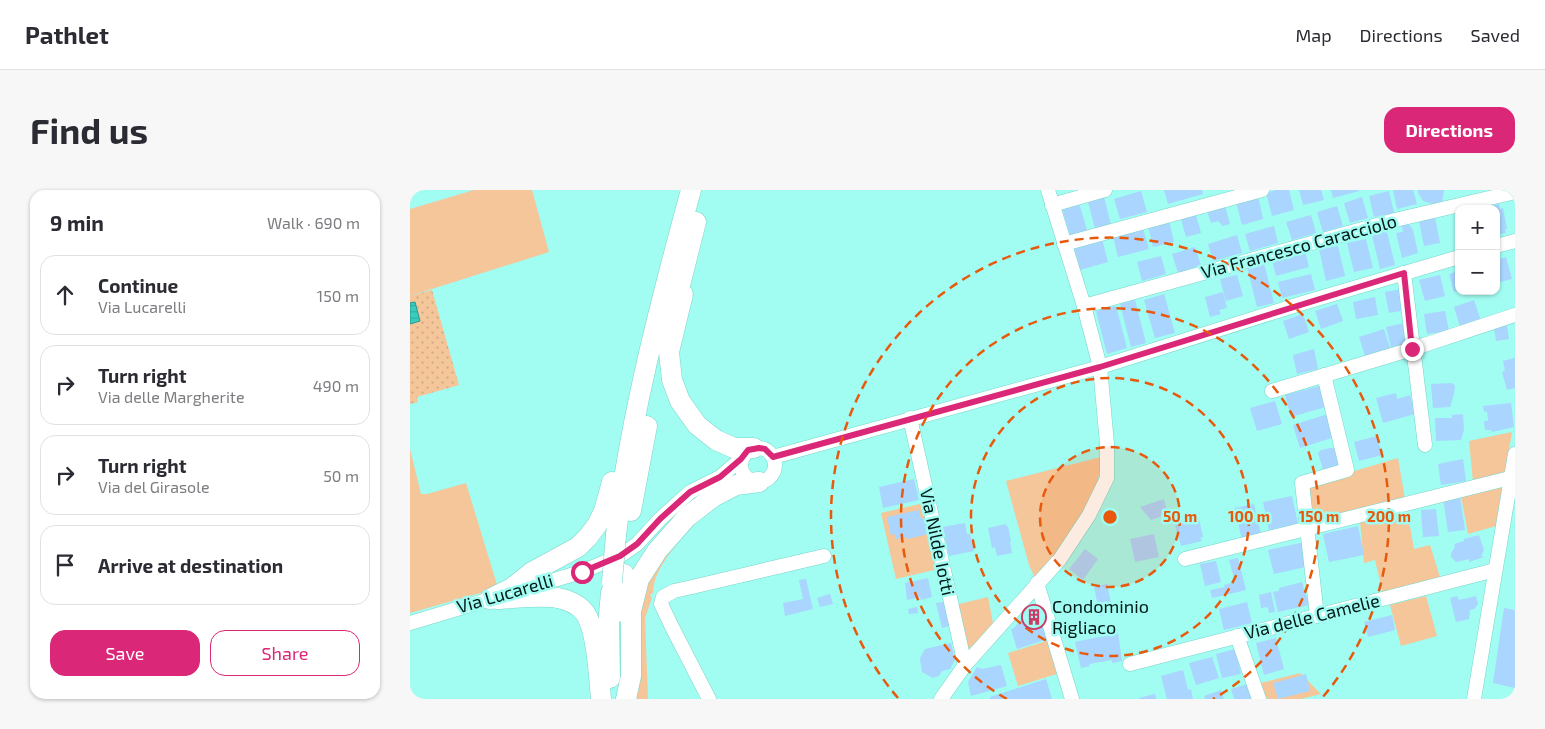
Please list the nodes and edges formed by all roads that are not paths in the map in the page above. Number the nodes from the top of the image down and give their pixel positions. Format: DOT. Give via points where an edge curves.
graph roads {
  1 [pos="691,190"];
  2 [pos="705,190"];
  3 [pos="1048,190"];
  4 [pos="1105,190"];
  5 [pos="1262,190"];
  6 [pos="1515,192"];
  7 [pos="1052,205"];
  8 [pos="694,233"];
  9 [pos="1515,241"];
  10 [pos="1064,244"];
  11 [pos="1500,245"];
  12 [pos="1455,259"];
  13 [pos="1404,273"];
  14 [pos="1084,306"];
  15 [pos="1515,315"];
  16 [pos="1412,349"];
  17 [pos="1100,367"];
  18 [pos="1324,375"];
  19 [pos="1272,391"];
  20 [pos="639,398"];
  21 [pos="910,418"];
  22 [pos="1424,445"];
  23 [pos="748,454"];
  24 [pos="1515,454"];
  25 [pos="773,457"];
  26 [pos="720,477"];
  27 [pos="1510,478"];
  28 [pos="751,479"];
  29 [pos="1307,529"];
  30 [pos="622,533"];
  31 [pos="824,556"];
  32 [pos="1185,559"];
  33 [pos="1495,570"];
  34 [pos="618,578"];
  35 [pos="1037,583"];
  36 [pos="490,599"];
  37 [pos="1317,616"];
  38 [pos="410,623"];
  39 [pos="1237,636"];
  40 [pos="1130,664"];
  41 [pos="965,666"];
  42 [pos="601,699"];
  43 [pos="610,699"];
  44 [pos="621,699"];
  45 [pos="626,699"];
  46 [pos="709,699"];
  47 [pos="941,699"];
  48 [pos="1072,699"];
  49 [pos="1259,699"];
  50 [pos="1474,699"];
  1 -- 20 [label="highway"];
  2 -- 8 [label="highway"];
  3 -- 7 [label="street"];
  4 -- 7 [label="street"];
  5 -- 10 [label="street"];
  6 -- 14 [label="street, Via Francesco Caracciolo" via="1395,220"];
  7 -- 10 [label="street"];
  8 -- 23 [label="highway" via="692,260 669,352 672,380 680,401 697,424 716,440"];
  8 -- 30 [label="highway" via="662,352"];
  9 -- 11 [label="street"];
  10 -- 14 [label="street"];
  12 -- 13 [label="street"];
  13 -- 16 [label="street"];
  13 -- 17 [label="street"];
  14 -- 17 [label="street"];
  15 -- 16 [label="street"];
  16 -- 18 [label="street"];
  16 -- 22 [label="street"];
  17 -- 21 [label="street"];
  17 -- 35 [label="street" via="1107,478 1089,516 1060,559"];
  18 -- 19 [label="street"];
  18 -- 29 [label="street" via="1347,470 1302,482"];
  20 -- 30 [label="highway" via="623,477"];
  20 -- 36 [label="highway" via="626,416 612,485 597,525 578,547"];
  21 -- 25 [label="street"];
  21 -- 41 [label="street, Via Nilde Iotti"];
  23 -- 25 [label="street" via="765,449"];
  23 -- 26 [label="street, Via Lucarelli"];
  23 -- 28 [label="street" via="741,470"];
  24 -- 27 [label="street"];
  25 -- 28 [label="street" via="773,473 765,481"];
  26 -- 28 [label="street, Via Lucarelli"];
  26 -- 36 [label="street, Via Lucarelli" via="690,492 637,544 620,556 582,572"];
  27 -- 29 [label="street"];
  27 -- 33 [label="street"];
  28 -- 45 [label="highway" via="713,497 687,517 657,551 639,579 631,611 631,676"];
  29 -- 32 [label="street"];
  29 -- 37 [label="street"];
  30 -- 34 [label="highway, bridge"];
  31 -- 46 [label="street" via="674,591 664,597 661,604"];
  33 -- 37 [label="street, Via delle Camelie"];
  33 -- 50 [label="street"];
  34 -- 43 [label="highway" via="609,614"];
  34 -- 44 [label="highway"];
  35 -- 41 [label="street"];
  35 -- 48 [label="street"];
  36 -- 38 [label="street, Via Lucarelli"];
  36 -- 42 [label="highway" via="560,599 576,605 586,614 595,644"];
  37 -- 39 [label="street, Via delle Camelie"];
  39 -- 40 [label="street, Via delle Camelie"];
  39 -- 49 [label="street"];
  41 -- 47 [label="street"];
}
